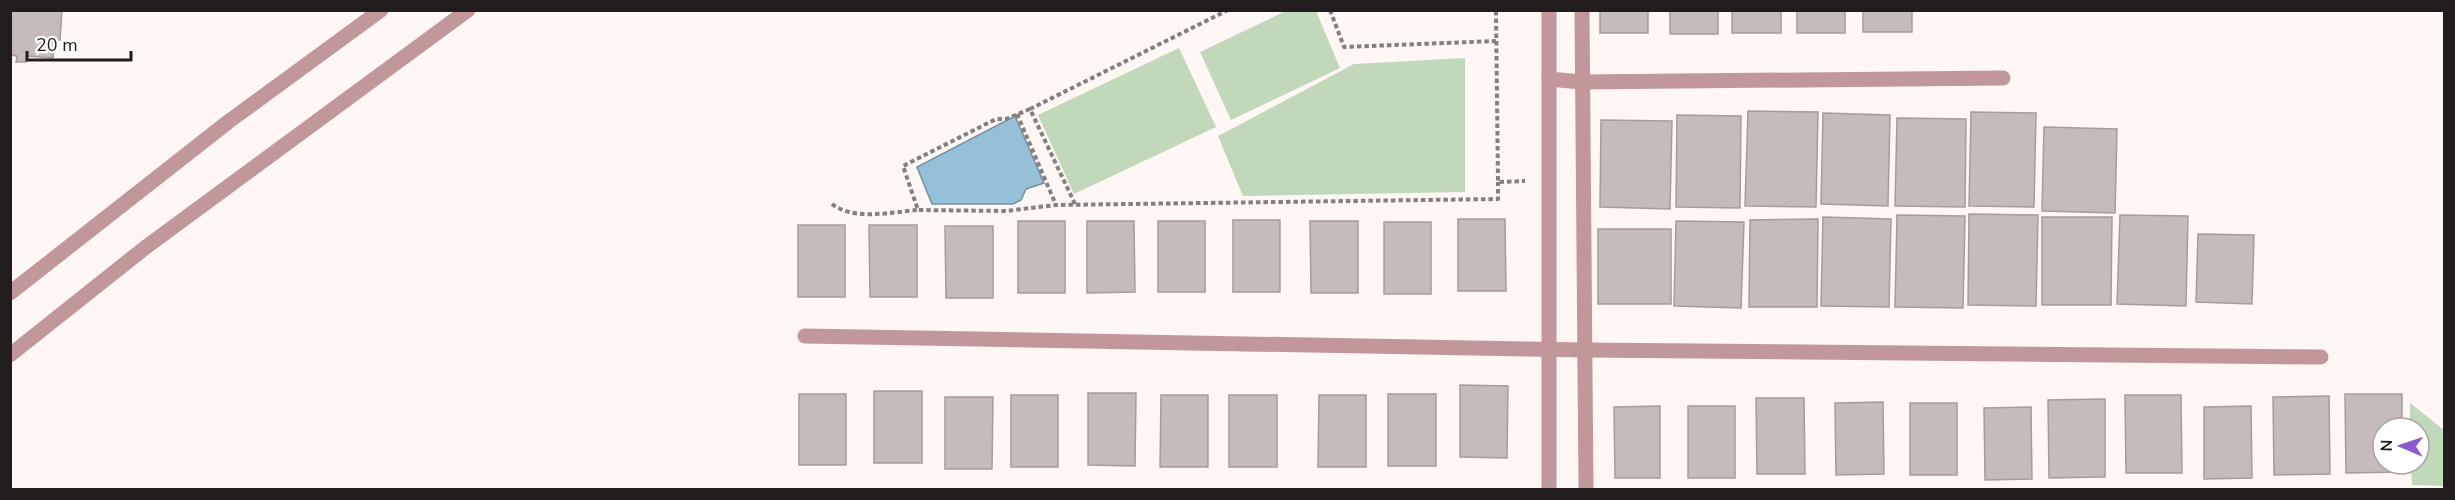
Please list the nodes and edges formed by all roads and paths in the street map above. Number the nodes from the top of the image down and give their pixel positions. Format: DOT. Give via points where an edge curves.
graph roads {
  1 [pos="381,10"];
  2 [pos="468,10"];
  3 [pos="1228,10"];
  4 [pos="1330,10"];
  5 [pos="1549,10"];
  6 [pos="1582,10"];
  7 [pos="1496,11"];
  8 [pos="1496,41"];
  9 [pos="2003,78"];
  10 [pos="1549,80"];
  11 [pos="1581,82"];
  12 [pos="1030,109"];
  13 [pos="1017,114"];
  14 [pos="1550,181"];
  15 [pos="1498,182"];
  16 [pos="832,204"];
  17 [pos="1075,204"];
  18 [pos="1056,205"];
  19 [pos="918,210"];
  20 [pos="10,293"];
  21 [pos="805,336"];
  22 [pos="1550,347"];
  23 [pos="1585,350"];
  24 [pos="10,355"];
  25 [pos="2321,357"];
  26 [pos="1549,489"];
  27 [pos="1586,489"];
  1 -- 20 [label="street" via="228,122"];
  2 -- 24 [label="street" via="146,247"];
  3 -- 12 [label="path"];
  4 -- 8 [label="path" via="1344,47"];
  5 -- 10 [label="street"];
  6 -- 11 [label="street"];
  7 -- 8 [label="path"];
  8 -- 15 [label="path"];
  9 -- 11 [label="street"];
  10 -- 11 [label="street"];
  10 -- 14 [label="street"];
  11 -- 23 [label="street"];
  12 -- 13 [label="path"];
  12 -- 17 [label="path"];
  13 -- 18 [label="path"];
  13 -- 19 [label="path" via="996,119 903,166"];
  14 -- 15 [label="path"];
  14 -- 22 [label="street"];
  15 -- 17 [label="path" via="1498,199"];
  16 -- 19 [label="path" via="842,212"];
  17 -- 18 [label="path"];
  18 -- 19 [label="path" via="1006,211"];
  21 -- 22 [label="street"];
  22 -- 23 [label="street"];
  22 -- 26 [label="street"];
  23 -- 25 [label="street"];
  23 -- 27 [label="street"];
}
